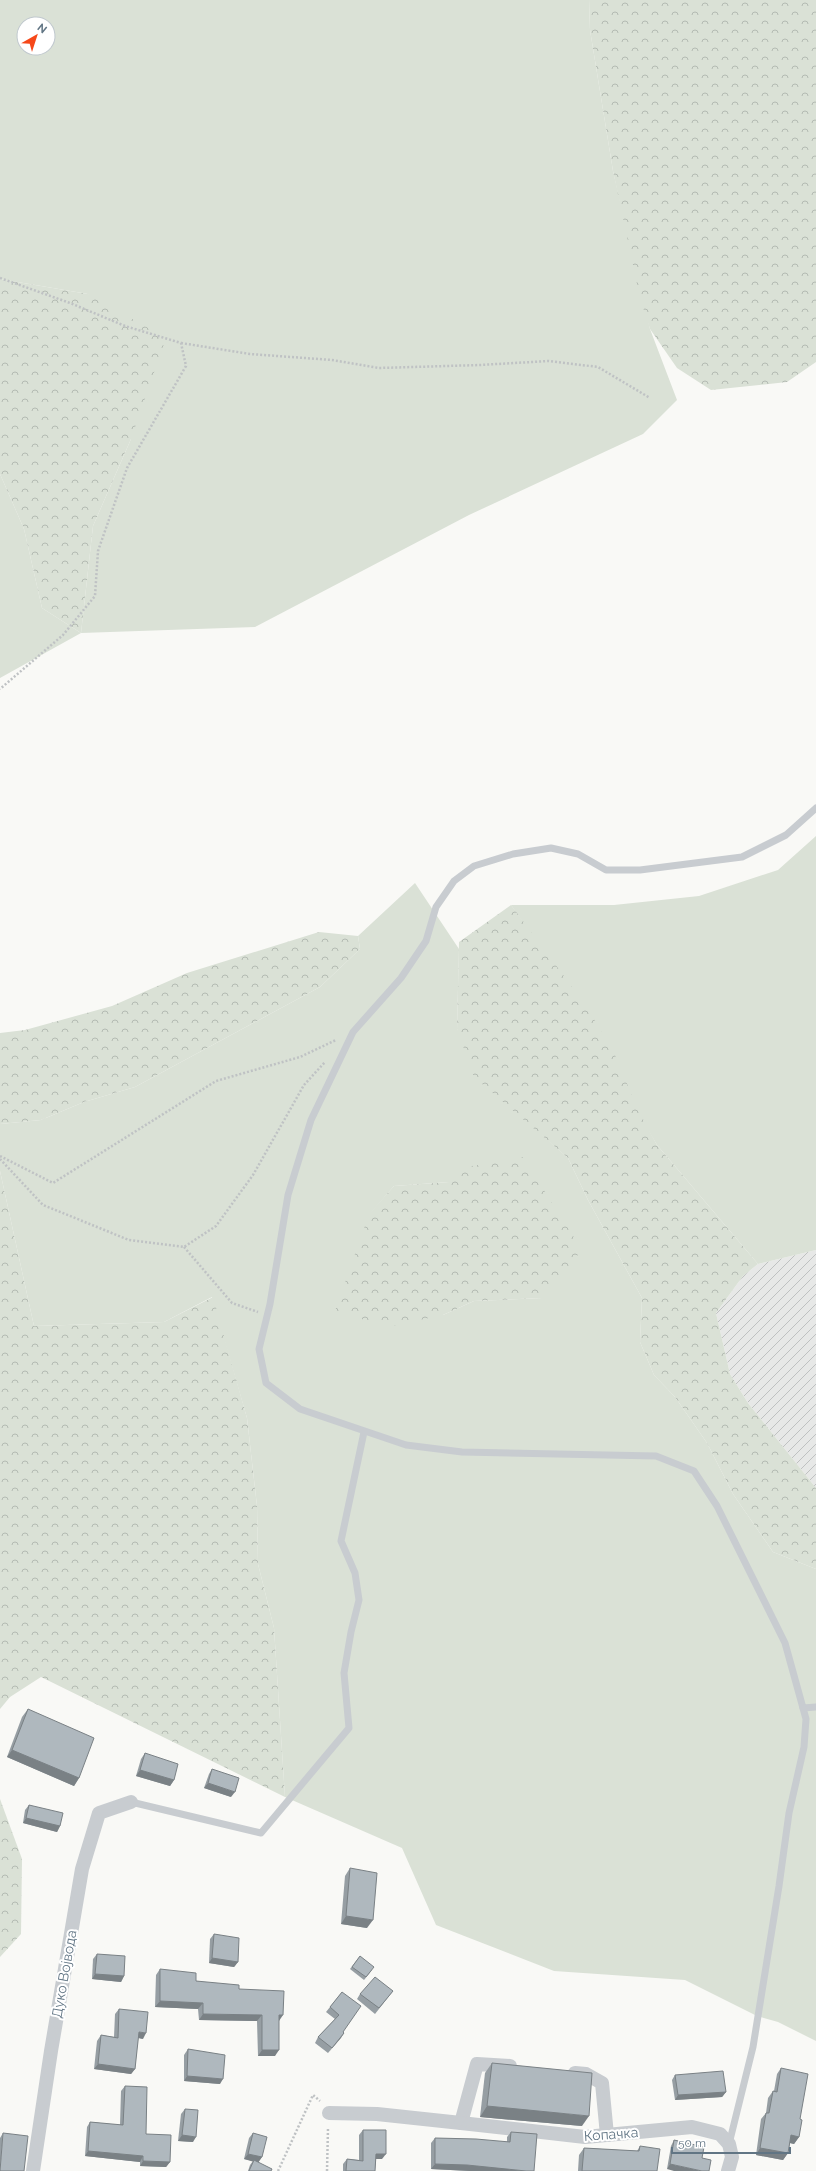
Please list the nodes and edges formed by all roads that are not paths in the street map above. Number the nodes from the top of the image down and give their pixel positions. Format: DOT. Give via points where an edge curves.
graph roads {
  1 [pos="816,808"];
  2 [pos="364,1432"];
  3 [pos="816,1707"];
  4 [pos="803,1708"];
  5 [pos="131,1802"];
  6 [pos="520,2067"];
  7 [pos="564,2071"];
  8 [pos="328,2113"];
  9 [pos="461,2123"];
  10 [pos="608,2135"];
  11 [pos="729,2144"];
  12 [pos="33,2171"];
  13 [pos="728,2171"];
  1 -- 2 [label="lane" via="786,835 742,857 640,870 606,870 578,854 551,848 513,854 474,866 454,881 436,907 426,941 401,978 353,1032 311,1120 288,1195 259,1349 266,1383 300,1409"];
  2 -- 4 [label="lane" via="406,1445 462,1452 656,1456 694,1471 717,1506 785,1643"];
  2 -- 5 [label="lane" via="341,1541 355,1573 359,1600 344,1673 349,1728 261,1833"];
  3 -- 4 [label="lane"];
  4 -- 11 [label="lane" via="806,1719 804,1747 789,1812 753,2047"];
  5 -- 12 [label="street, Дуко Војвода" via="99,1813 82,1869"];
  6 -- 9 [label="street" via="477,2064"];
  7 -- 10 [label="street" via="586,2074 602,2083"];
  8 -- 9 [label="street, Копачка" via="377,2114"];
  9 -- 10 [label="street, Копачка" via="585,2137"];
  10 -- 11 [label="street, Копачка" via="692,2127 720,2134"];
  11 -- 13 [label="street" via="732,2157"];
}
